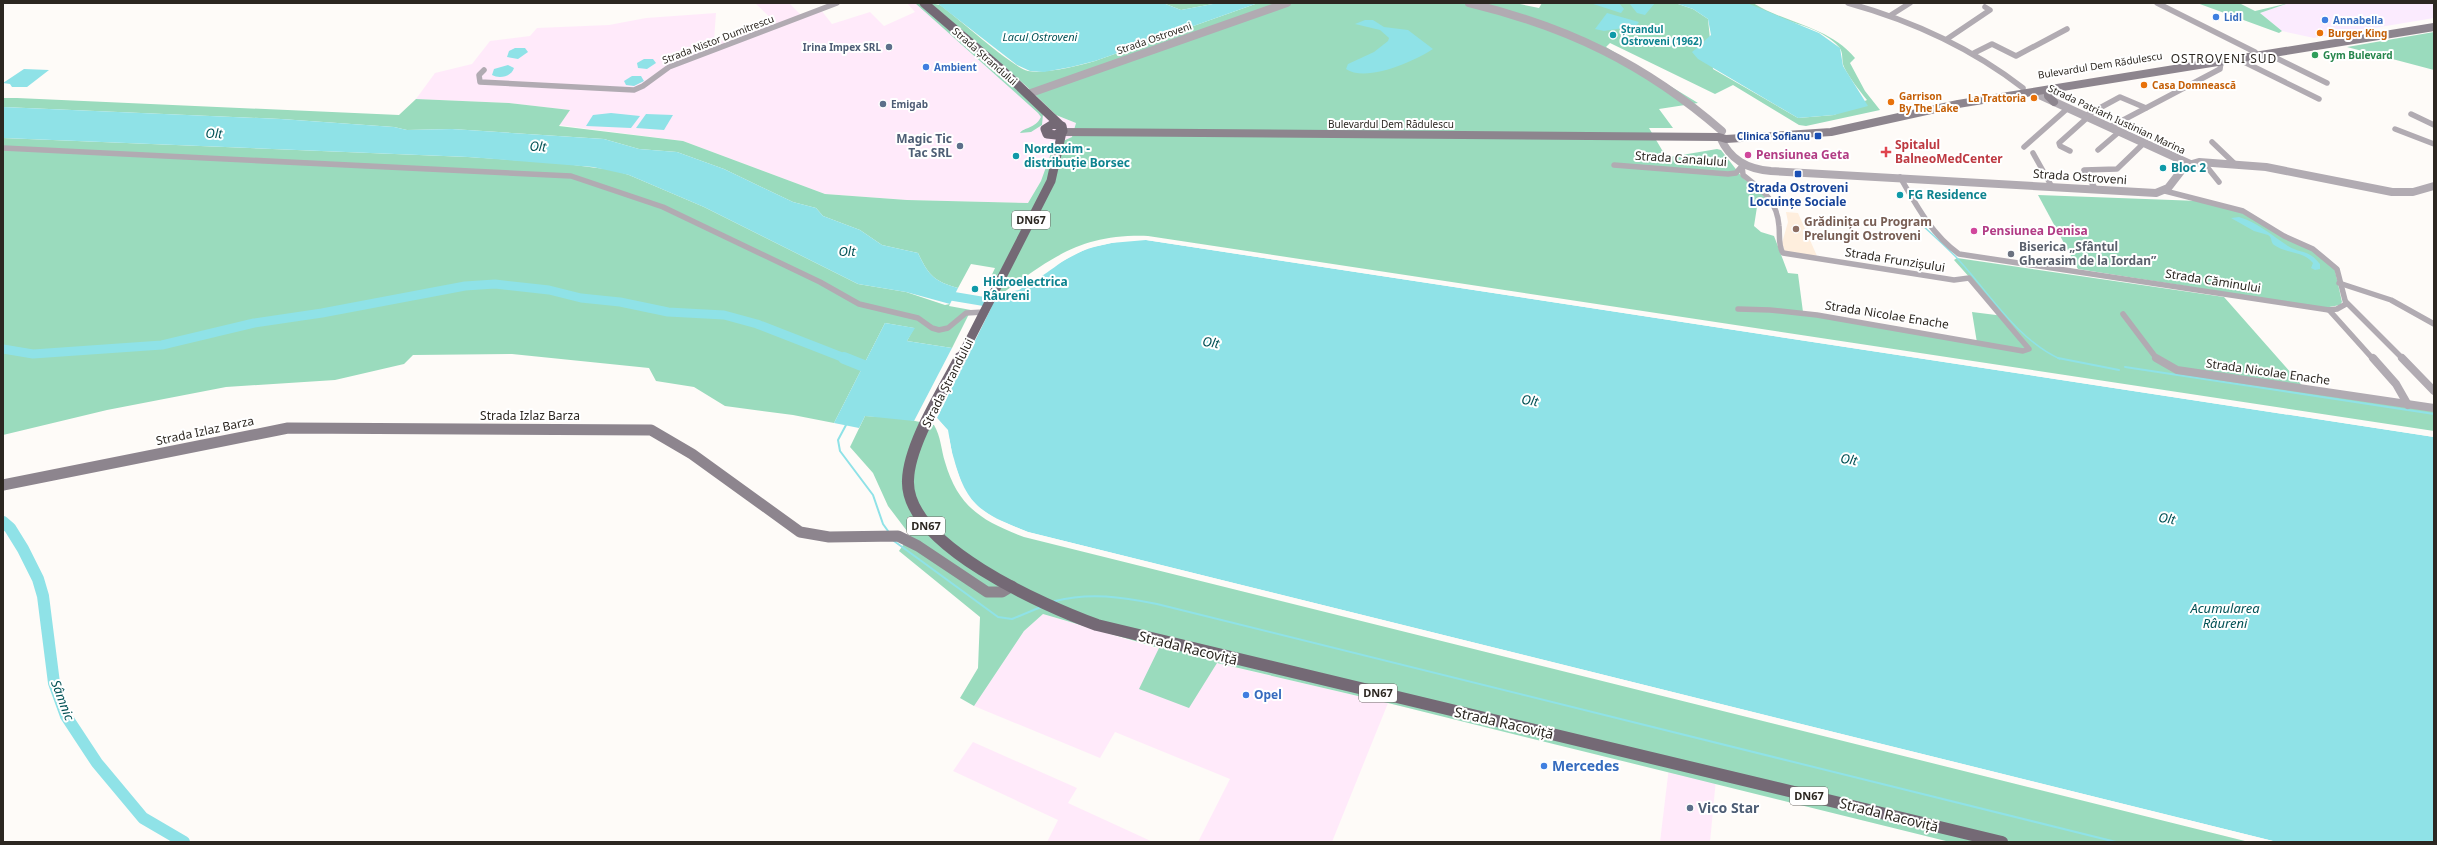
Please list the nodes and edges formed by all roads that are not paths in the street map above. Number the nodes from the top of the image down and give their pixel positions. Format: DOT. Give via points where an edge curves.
graph roads {
  1 [pos="837,3"];
  2 [pos="924,3"];
  3 [pos="1287,3"];
  4 [pos="1469,3"];
  5 [pos="1851,3"];
  6 [pos="1910,3"];
  7 [pos="2157,3"];
  8 [pos="1987,5"];
  9 [pos="1891,15"];
  10 [pos="2434,23"];
  11 [pos="2434,27"];
  12 [pos="2067,29"];
  13 [pos="1947,39"];
  14 [pos="2324,43"];
  15 [pos="2255,52"];
  16 [pos="1974,53"];
  17 [pos="2268,54"];
  18 [pos="2238,59"];
  19 [pos="2221,62"];
  20 [pos="484,70"];
  21 [pos="2328,83"];
  22 [pos="2029,90"];
  23 [pos="2048,90"];
  24 [pos="1028,94"];
  25 [pos="2320,99"];
  26 [pos="2054,102"];
  27 [pos="2068,108"];
  28 [pos="2146,108"];
  29 [pos="1045,111"];
  30 [pos="2411,114"];
  31 [pos="2086,117"];
  32 [pos="2434,125"];
  33 [pos="2110,127"];
  34 [pos="2395,128"];
  35 [pos="1074,130"];
  36 [pos="1048,131"];
  37 [pos="1059,131"];
  38 [pos="2119,132"];
  39 [pos="1723,135"];
  40 [pos="2212,142"];
  41 [pos="2144,143"];
  42 [pos="2434,144"];
  43 [pos="2024,147"];
  44 [pos="3,148"];
  45 [pos="2098,150"];
  46 [pos="2070,151"];
  47 [pos="2033,153"];
  48 [pos="2203,162"];
  49 [pos="2190,164"];
  50 [pos="2235,164"];
  51 [pos="1614,165"];
  52 [pos="1742,165"];
  53 [pos="1900,177"];
  54 [pos="2219,182"];
  55 [pos="2434,186"];
  56 [pos="2052,187"];
  57 [pos="2096,190"];
  58 [pos="2165,191"];
  59 [pos="2339,283"];
  60 [pos="2346,303"];
  61 [pos="1738,309"];
  62 [pos="2329,310"];
  63 [pos="984,312"];
  64 [pos="2123,314"];
  65 [pos="2434,324"];
  66 [pos="2028,347"];
  67 [pos="2434,391"];
  68 [pos="2408,405"];
  69 [pos="2434,408"];
  70 [pos="3,485"];
  71 [pos="1012,586"];
  72 [pos="2002,842"];
  1 -- 20 [label="street, Strada Nistor Dumitrescu" via="657,72 645,86 634,90 480,82 479,75"];
  2 -- 24 [label="main road, Strada Ștrandului"];
  3 -- 24 [label="street, Strada Ostroveni"];
  4 -- 39 [label="street" via="1534,20 1604,48 1671,89 1701,111"];
  5 -- 9 [label="street, Strada Patriarh Iustinian Marina"];
  6 -- 9 [label="street"];
  7 -- 15 [label="street"];
  8 -- 13 [label="street" via="1990,10"];
  9 -- 13 [label="street, Strada Patriarh Iustinian Marina"];
  10 -- 14 [label="main road, Bulevardul Dem Rădulescu"];
  11 -- 14 [label="main road, Bulevardul Dem Rădulescu"];
  12 -- 16 [label="street" via="2016,56 1992,44"];
  13 -- 16 [label="street, Strada Patriarh Iustinian Marina"];
  14 -- 15 [label="main road, Bulevardul Dem Rădulescu"];
  14 -- 17 [label="main road, Bulevardul Dem Rădulescu"];
  15 -- 22 [label="main road, Bulevardul Dem Rădulescu"];
  16 -- 22 [label="street, Strada Patriarh Iustinian Marina"];
  17 -- 18 [label="main road, Bulevardul Dem Rădulescu"];
  17 -- 21 [label="street"];
  18 -- 19 [label="main road, Bulevardul Dem Rădulescu"];
  18 -- 25 [label="street"];
  19 -- 23 [label="main road, Bulevardul Dem Rădulescu"];
  19 -- 28 [label="street" via="2220,69"];
  22 -- 23 [label="main road, Bulevardul Dem Rădulescu"];
  22 -- 26 [label="street, Strada Patriarh Iustinian Marina"];
  22 -- 39 [label="main road, Bulevardul Dem Rădulescu" via="1925,110 1831,132 1790,136"];
  23 -- 26 [label="main road" via="2048,96"];
  24 -- 29 [label="main road, Strada Ștrandului"];
  26 -- 27 [label="street, Strada Patriarh Iustinian Marina"];
  27 -- 31 [label="street, Strada Patriarh Iustinian Marina"];
  27 -- 43 [label="street"];
  28 -- 31 [label="street" via="2120,97"];
  28 -- 33 [label="street"];
  29 -- 36 [label="main road"];
  29 -- 37 [label="main road, Strada Ștrandului"];
  30 -- 32 [label="street"];
  31 -- 33 [label="street, Strada Patriarh Iustinian Marina"];
  31 -- 46 [label="street" via="2059,143"];
  33 -- 38 [label="street, Strada Patriarh Iustinian Marina"];
  34 -- 42 [label="street"];
  35 -- 37 [label="main road"];
  35 -- 37 [label="main road" via="1065,135"];
  35 -- 39 [label="main road, Bulevardul Dem Rădulescu"];
  36 -- 37 [label="main road"];
  36 -- 37 [label="main road" via="1050,124"];
  37 -- 63 [label="main road, Strada Ștrandului / DN67" via="1056,166 1051,181"];
  38 -- 41 [label="street, Strada Patriarh Iustinian Marina"];
  38 -- 45 [label="street"];
  39 -- 52 [label="street" via="1728,151"];
  40 -- 50 [label="street"];
  41 -- 49 [label="street, Strada Patriarh Iustinian Marina"];
  41 -- 57 [label="street" via="2117,169 2084,170"];
  44 -- 63 [label="street" via="571,176 663,207 820,282 859,304 918,318 939,330 948,328 966,313"];
  47 -- 56 [label="street"];
  48 -- 49 [label="street"];
  48 -- 50 [label="street"];
  48 -- 54 [label="street"];
  49 -- 58 [label="street" via="2182,168"];
  50 -- 55 [label="street" via="2273,168 2392,192 2417,192"];
  51 -- 52 [label="street, Strada Canalului" via="1731,174 1738,172"];
  52 -- 53 [label="street, Strada Ostroveni" via="1771,171"];
  52 -- 66 [label="street, Strada Frunzișului" via="1743,175 1769,196 1775,208 1780,249 1784,254 1954,280 1969,278"];
  53 -- 56 [label="street, Strada Ostroveni"];
  53 -- 62 [label="street, Strada Căminului" via="1918,211 1949,247 1959,254"];
  56 -- 57 [label="street, Strada Ostroveni"];
  57 -- 58 [label="street, Strada Ostroveni" via="2149,193"];
  58 -- 59 [label="street" via="2224,205 2253,216 2284,236 2319,252 2338,269"];
  59 -- 60 [label="street"];
  59 -- 65 [label="street" via="2391,300"];
  60 -- 62 [label="street, Strada Căminului" via="2337,309"];
  60 -- 67 [label="street"];
  61 -- 66 [label="street, Strada Nicolae Enache" via="1813,314 2023,351 2027,351"];
  62 -- 68 [label="street" via="2396,384"];
  63 -- 71 [label="main road, Strada Ștrandului / DN67" via="914,451 908,472 909,493 914,510 926,527 943,542"];
  64 -- 68 [label="street, Strada Nicolae Enache" via="2158,361 2177,370"];
  68 -- 69 [label="street, Strada Nicolae Enache"];
  70 -- 71 [label="main road, Strada Izlaz Barza" via="64,476 288,428 651,430 692,454 800,532 830,537 898,536 918,546 987,592 1002,592"];
  71 -- 72 [label="main road, Strada Racoviță / DN67" via="1064,614 1112,629"];
}
